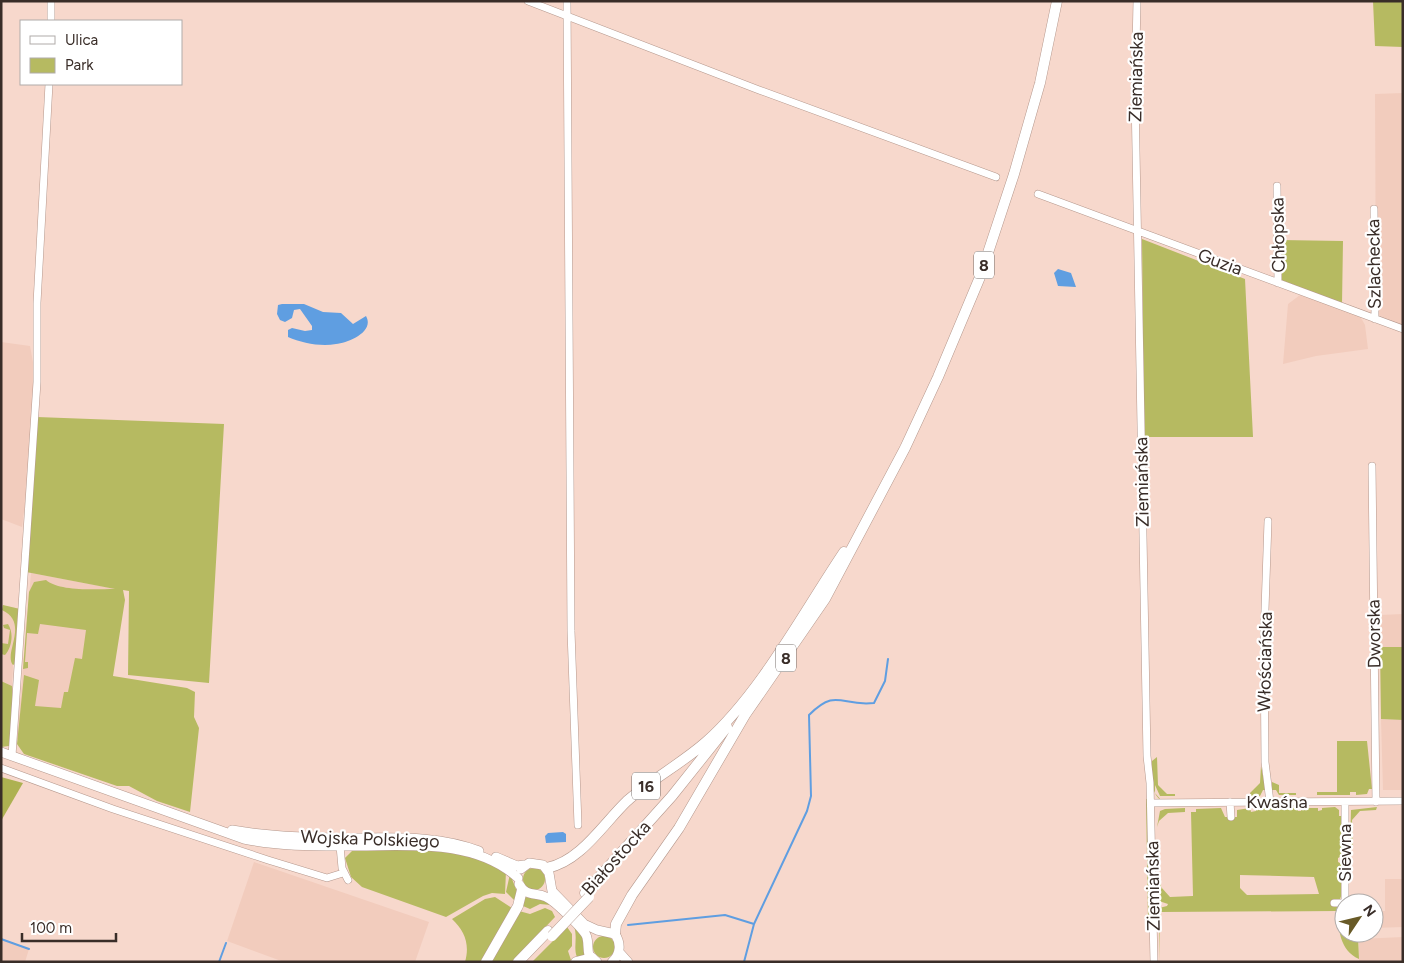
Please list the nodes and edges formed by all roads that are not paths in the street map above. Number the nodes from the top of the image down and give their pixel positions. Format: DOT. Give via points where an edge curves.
graph roads {
  1 [pos="51,1"];
  2 [pos="528,1"];
  3 [pos="567,1"];
  4 [pos="1057,1"];
  5 [pos="1137,1"];
  6 [pos="567,16"];
  7 [pos="51,20"];
  8 [pos="49,85"];
  9 [pos="996,177"];
  10 [pos="1277,186"];
  11 [pos="1038,194"];
  12 [pos="1374,209"];
  13 [pos="1137,231"];
  14 [pos="1278,283"];
  15 [pos="1375,319"];
  16 [pos="1403,330"];
  17 [pos="1372,466"];
  18 [pos="869,513"];
  19 [pos="1268,520"];
  20 [pos="744,701"];
  21 [pos="745,715"];
  22 [pos="1,752"];
  23 [pos="12,756"];
  24 [pos="1,768"];
  25 [pos="1403,801"];
  26 [pos="1230,802"];
  27 [pos="1270,802"];
  28 [pos="1345,802"];
  29 [pos="1376,802"];
  30 [pos="1151,803"];
  31 [pos="1231,817"];
  32 [pos="578,825"];
  33 [pos="340,842"];
  34 [pos="524,865"];
  35 [pos="547,868"];
  36 [pos="343,873"];
  37 [pos="518,878"];
  38 [pos="348,880"];
  39 [pos="522,890"];
  40 [pos="1345,893"];
  41 [pos="587,895"];
  42 [pos="553,898"];
  43 [pos="550,934"];
  44 [pos="614,934"];
  45 [pos="619,952"];
  46 [pos="594,960"];
  47 [pos="486,962"];
  48 [pos="518,962"];
  49 [pos="527,962"];
  50 [pos="576,962"];
  51 [pos="612,962"];
  52 [pos="628,962"];
  53 [pos="1154,962"];
  1 -- 7 [label="street"];
  2 -- 6 [label="street"];
  3 -- 6 [label="street"];
  4 -- 18 [label="highway, 8" via="1040,83 980,277 905,448"];
  5 -- 13 [label="street, Ziemiańska"];
  6 -- 9 [label="street"];
  6 -- 32 [label="street" via="571,631"];
  8 -- 23 [label="street" via="37,303 37,382"];
  10 -- 14 [label="street, Chłopska"];
  11 -- 13 [label="street, Guzia"];
  12 -- 15 [label="street, Szlachecka"];
  13 -- 14 [label="street, Guzia"];
  13 -- 30 [label="street, Ziemiańska" via="1147,746"];
  14 -- 15 [label="street, Guzia"];
  15 -- 16 [label="street, Guzia"];
  17 -- 29 [label="street, Dworska"];
  18 -- 20 [label="highway, 8"];
  18 -- 21 [label="highway, 8" via="825,598"];
  19 -- 27 [label="street, Włościańska" via="1264,639 1265,762"];
  20 -- 35 [label="highway, 16" via="706,742 628,801 573,856 562,864"];
  20 -- 41 [label="highway, Białostocka / 8" via="717,741"];
  21 -- 41 [label="highway, Białostocka / 8" via="678,798"];
  21 -- 44 [label="highway" via="684,820 625,907"];
  22 -- 23 [label="main road, Wojska Polskiego"];
  23 -- 33 [label="main road, Wojska Polskiego" via="213,827"];
  24 -- 36 [label="street" via="268,860 327,878"];
  25 -- 29 [label="street, Kwaśna"];
  26 -- 27 [label="street, Kwaśna"];
  26 -- 30 [label="street, Kwaśna"];
  26 -- 31 [label="street"];
  27 -- 28 [label="street, Kwaśna"];
  28 -- 29 [label="street, Kwaśna"];
  28 -- 40 [label="street, Siewna"];
  30 -- 53 [label="street, Ziemiańska"];
  33 -- 34 [label="main road, Wojska Polskiego" via="411,838 451,842 516,866"];
  33 -- 36 [label="street"];
  33 -- 37 [label="main road, Wojska Polskiego" via="448,848 481,857 509,870"];
  34 -- 35 [label="main road, Wojska Polskiego" via="535,862"];
  34 -- 37 [label="main road"];
  35 -- 42 [label="main road"];
  36 -- 38 [label="street"];
  37 -- 39 [label="main road"];
  39 -- 42 [label="main road" via="530,895"];
  39 -- 47 [label="highway" via="518,906"];
  41 -- 43 [label="highway, Białostocka / 8, bridge"];
  42 -- 44 [label="main road" via="588,926"];
  42 -- 46 [label="main road" via="584,932"];
  43 -- 48 [label="highway, Białostocka / 8"];
  43 -- 49 [label="highway, Białostocka / 8"];
  44 -- 45 [label="main road" via="620,943"];
  45 -- 51 [label="main road"];
  45 -- 52 [label="main road"];
  46 -- 50 [label="highway"];
}
